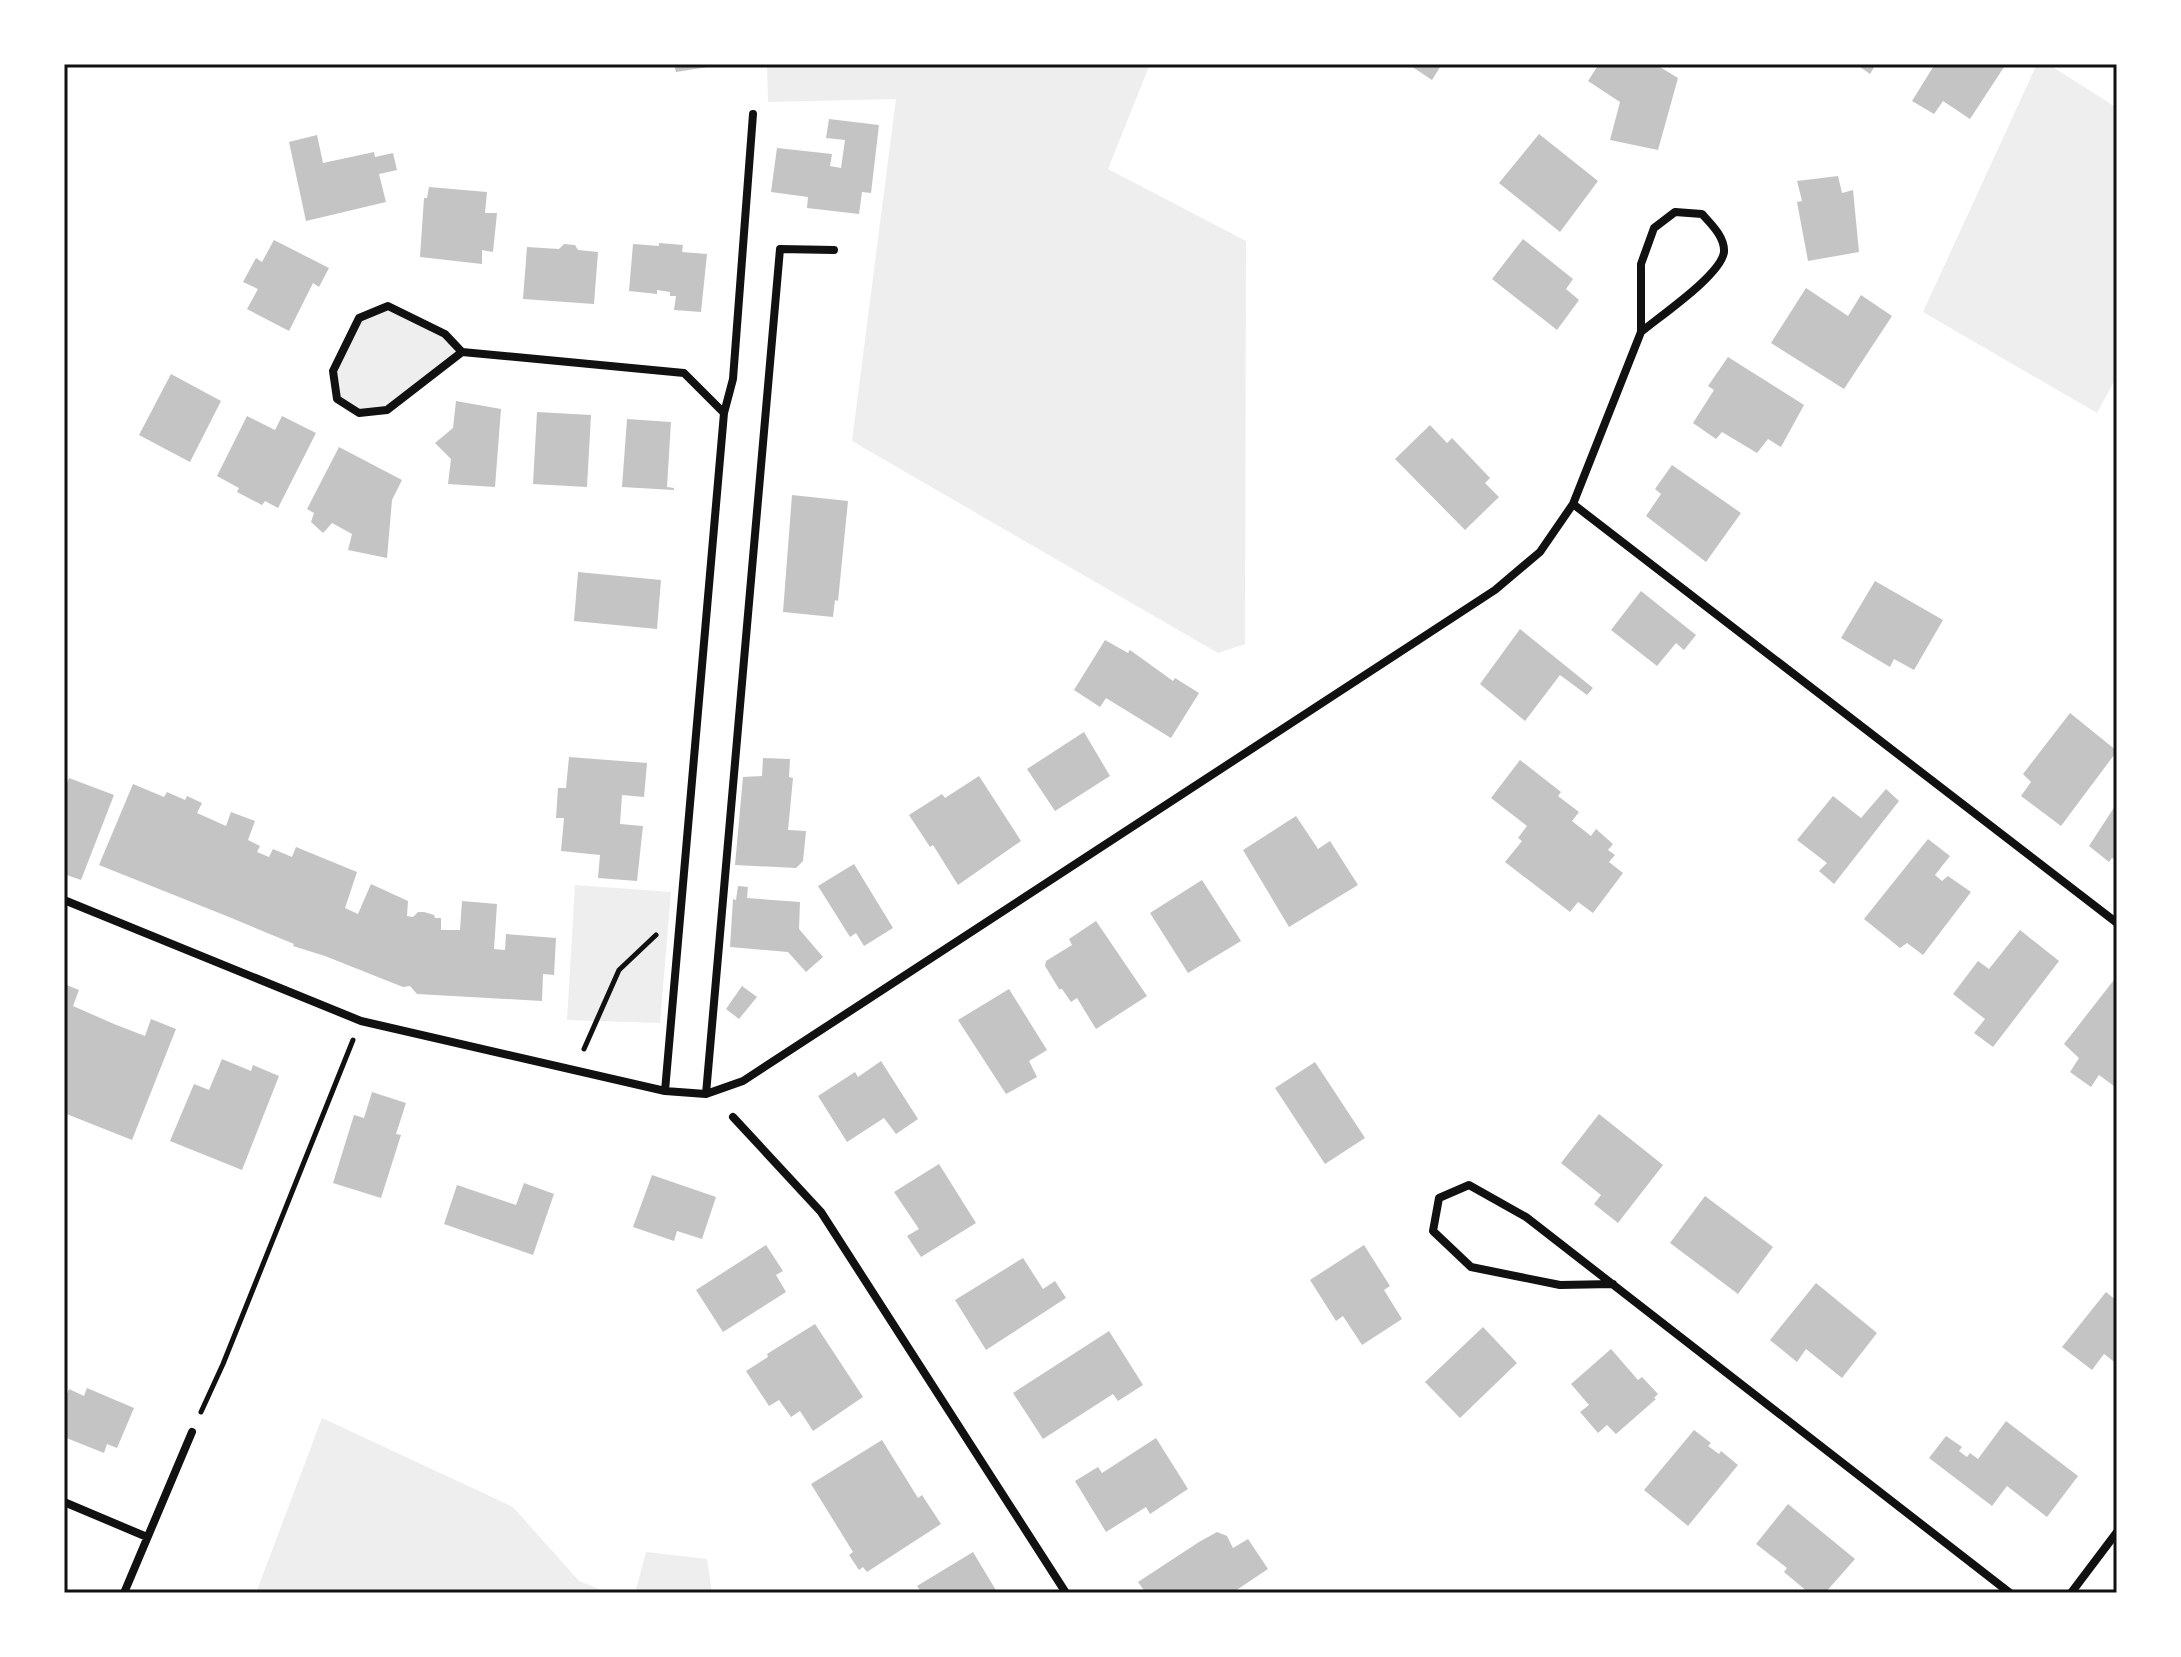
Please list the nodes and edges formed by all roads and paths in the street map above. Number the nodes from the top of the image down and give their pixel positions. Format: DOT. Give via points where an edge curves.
graph roads {
  1 [pos="753,114"];
  2 [pos="834,250"];
  3 [pos="1641,332"];
  4 [pos="462,352"];
  5 [pos="724,413"];
  6 [pos="1573,504"];
  7 [pos="64,900"];
  8 [pos="2117,923"];
  9 [pos="679,928"];
  10 [pos="361,1021"];
  11 [pos="573,1072"];
  12 [pos="665,1091"];
  13 [pos="706,1094"];
  14 [pos="733,1117"];
  15 [pos="1613,1284"];
  16 [pos="192,1432"];
  17 [pos="64,1502"];
  18 [pos="2117,1532"];
  19 [pos="147,1537"];
  20 [pos="124,1593"];
  21 [pos="1066,1593"];
  22 [pos="2010,1593"];
  23 [pos="2071,1593"];
  1 -- 5 [label="street" via="733,379"];
  2 -- 13 [label="street" via="780,249"];
  3 -- 3 [label="street" via="1641,264 1654,228 1675,212 1702,214 1721,238 1724,253 1714,271"];
  3 -- 6 [label="street"];
  4 -- 4 [label="street" via="445,334 388,306 359,318 333,371 337,399 359,413 387,410"];
  4 -- 5 [label="street" via="684,373"];
  5 -- 9 [label="street"];
  6 -- 8 [label="street"];
  6 -- 13 [label="street" via="1540,552 1495,590 743,1081"];
  7 -- 10 [label="street"];
  9 -- 11 [label="path" via="663,929 619,970"];
  9 -- 12 [label="street"];
  10 -- 11 [label="street"];
  10 -- 16 [label="path"];
  11 -- 12 [label="street"];
  12 -- 13 [label="street"];
  14 -- 21 [label="street" via="821,1212"];
  15 -- 15 [label="street" via="1560,1285 1471,1267 1433,1231 1439,1198 1469,1185 1526,1217"];
  15 -- 22 [label="street"];
  16 -- 19 [label="street"];
  17 -- 19 [label="street"];
  18 -- 23 [label="street"];
  19 -- 20 [label="street"];
}
